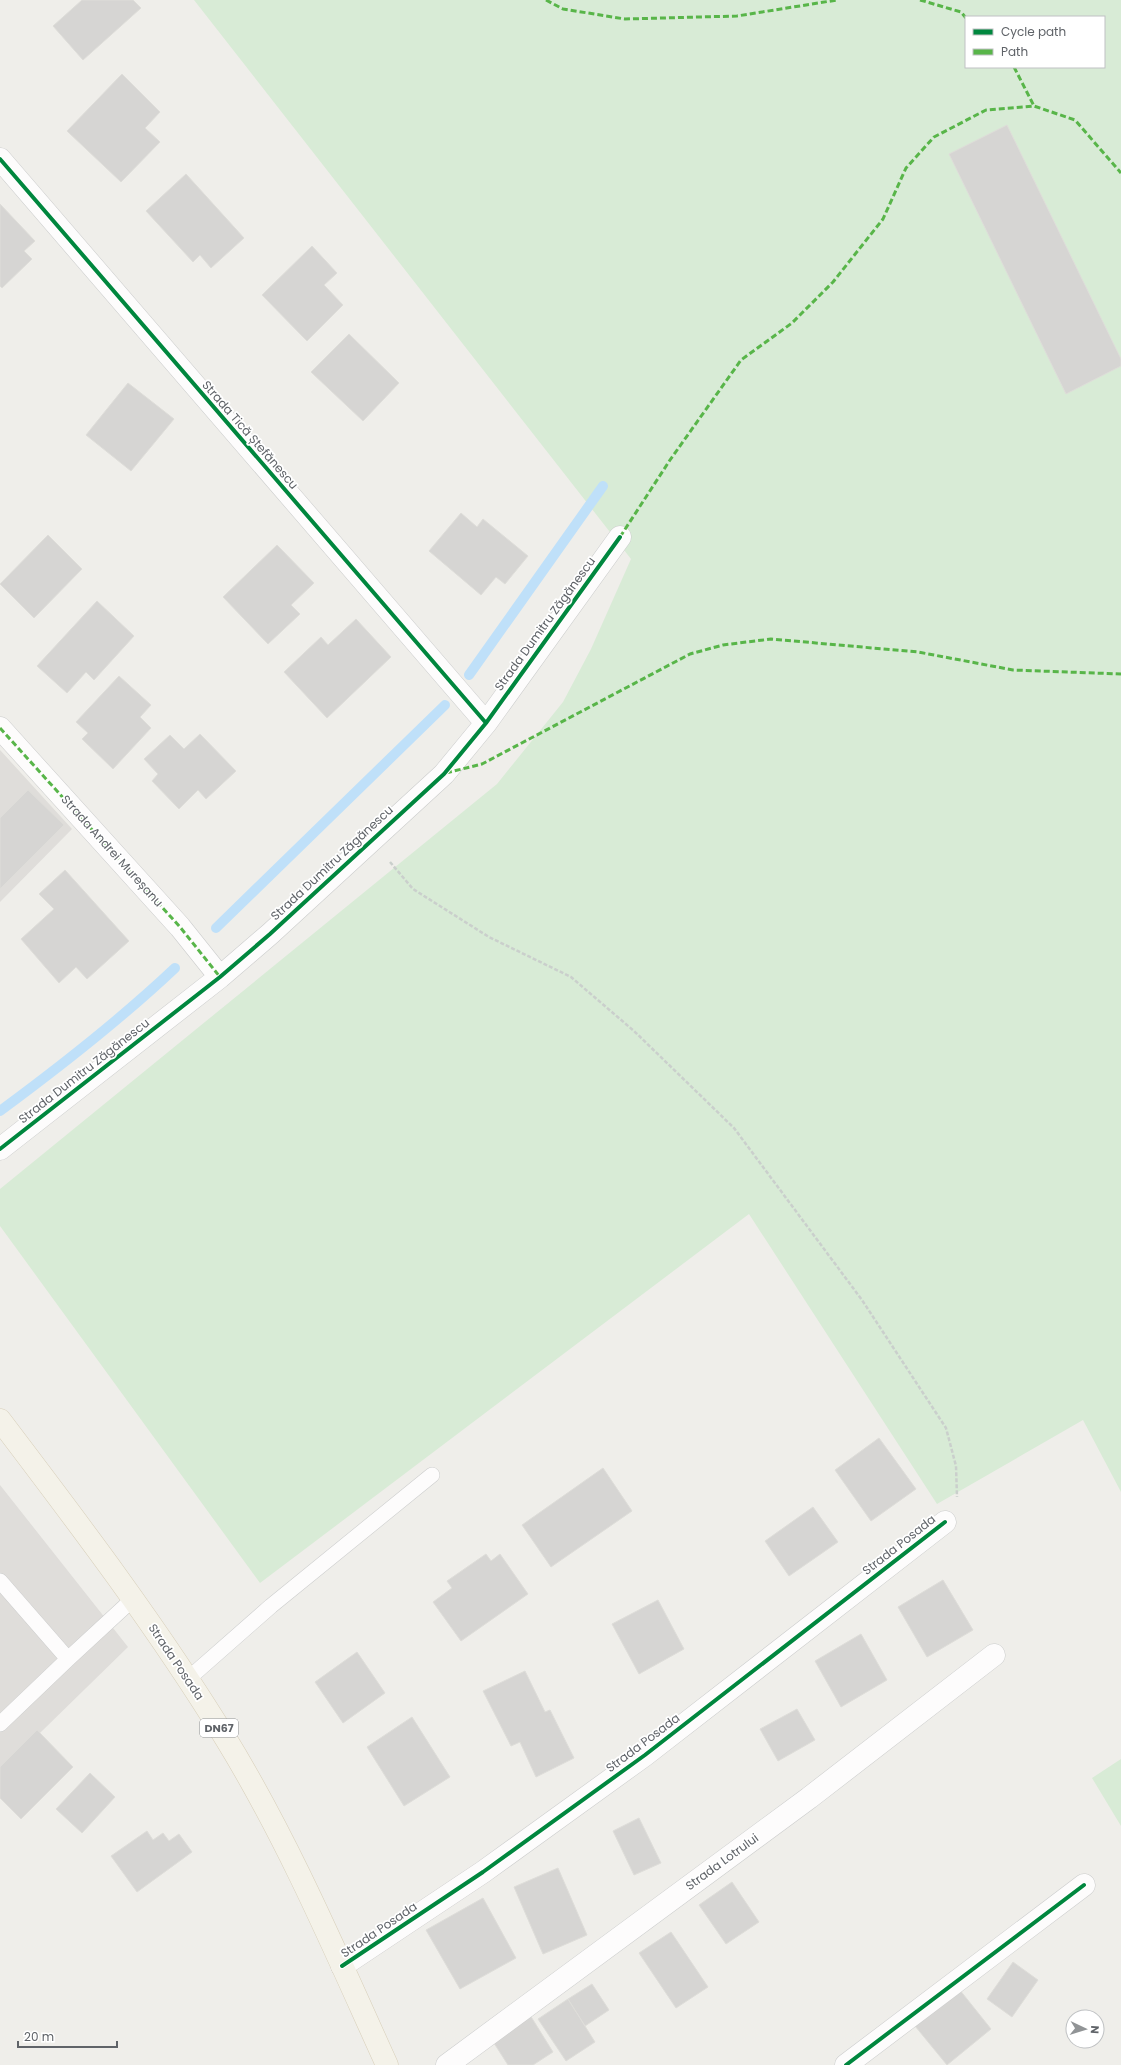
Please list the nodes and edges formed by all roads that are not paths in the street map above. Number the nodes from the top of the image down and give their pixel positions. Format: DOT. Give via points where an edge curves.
graph roads {
  1 [pos="0,158"];
  2 [pos="620,537"];
  3 [pos="486,723"];
  4 [pos="0,728"];
  5 [pos="220,977"];
  6 [pos="0,1149"];
  7 [pos="0,1420"];
  8 [pos="432,1475"];
  9 [pos="945,1522"];
  10 [pos="0,1581"];
  11 [pos="133,1600"];
  12 [pos="994,1655"];
  13 [pos="68,1659"];
  14 [pos="188,1679"];
  15 [pos="0,1724"];
  16 [pos="1084,1885"];
  17 [pos="342,1966"];
  18 [pos="387,2065"];
  19 [pos="447,2065"];
  20 [pos="846,2065"];
  1 -- 3 [label="street, Strada Tică Ștefănescu"];
  2 -- 3 [label="street, Strada Dumitru Zăgănescu"];
  3 -- 5 [label="street, Strada Dumitru Zăgănescu" via="444,774"];
  4 -- 5 [label="street, Strada Andrei Mureșanu" via="180,927"];
  5 -- 6 [label="street, Strada Dumitru Zăgănescu"];
  7 -- 11 [label="main road, Strada Posada / DN67"];
  8 -- 14 [label="lane" via="271,1606"];
  9 -- 17 [label="street, Strada Posada" via="645,1755 483,1872"];
  10 -- 13 [label="lane"];
  11 -- 13 [label="lane"];
  11 -- 14 [label="main road, Strada Posada / DN67"];
  12 -- 19 [label="street, Strada Lotrului" via="810,1798"];
  13 -- 15 [label="lane"];
  14 -- 17 [label="main road, Strada Posada / DN67" via="227,1740 285,1846"];
  16 -- 20 [label="street"];
  17 -- 18 [label="main road, Strada Posada / DN67"];
}
